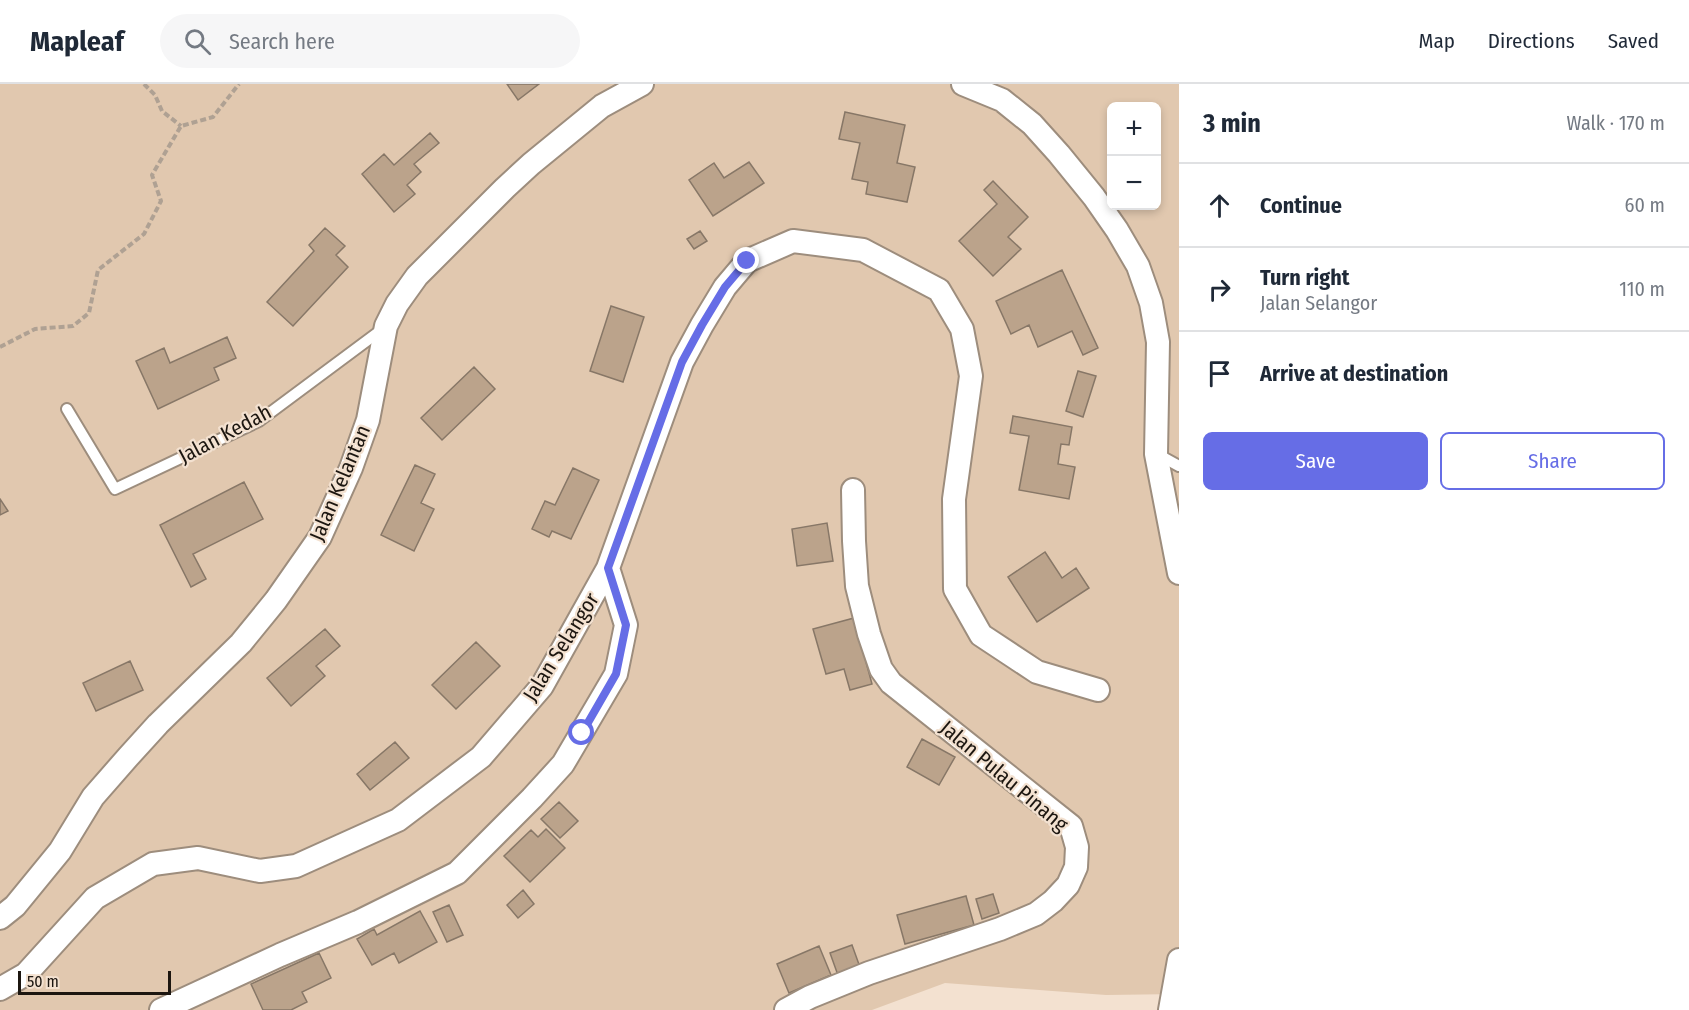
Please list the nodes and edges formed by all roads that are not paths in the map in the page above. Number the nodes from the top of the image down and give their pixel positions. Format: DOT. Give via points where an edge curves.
graph roads {
  1 [pos="642,84"];
  2 [pos="963,84"];
  3 [pos="386,326"];
  4 [pos="67,409"];
  5 [pos="1156,454"];
  6 [pos="1179,466"];
  7 [pos="853,490"];
  8 [pos="608,568"];
  9 [pos="1179,573"];
  10 [pos="1098,690"];
  11 [pos="5,909"];
  12 [pos="1179,960"];
  13 [pos="0,989"];
  14 [pos="161,1010"];
  15 [pos="786,1010"];
  16 [pos="1170,1010"];
  1 -- 3 [label="street, Jalan Kelantan" via="602,106 505,188 417,276"];
  2 -- 5 [label="street" via="1002,100 1032,124 1095,197 1138,266 1151,303 1158,342"];
  3 -- 4 [label="lane, Jalan Kedah" via="259,421 115,489"];
  3 -- 11 [label="street, Jalan Kelantan" via="368,420 320,537 241,643 158,724 93,796 60,851"];
  5 -- 6 [label="lane"];
  5 -- 9 [label="street"];
  7 -- 15 [label="street, Jalan Pulau Pinang" via="857,586 881,669 891,683 1071,826 1077,846 1076,867 1068,885 1036,914 869,973"];
  8 -- 10 [label="street, Jalan Selangor" via="682,362 725,287 747,261 793,241 863,250 939,290 962,329 971,376 954,499 956,589 981,635 1037,672"];
  8 -- 13 [label="street, Jalan Selangor" via="542,686 481,757 398,820 296,866 260,871 198,858 153,864 95,898 26,974"];
  8 -- 14 [label="street" via="626,625 616,674 563,764 457,873"];
  12 -- 16 [label="street"];
}
